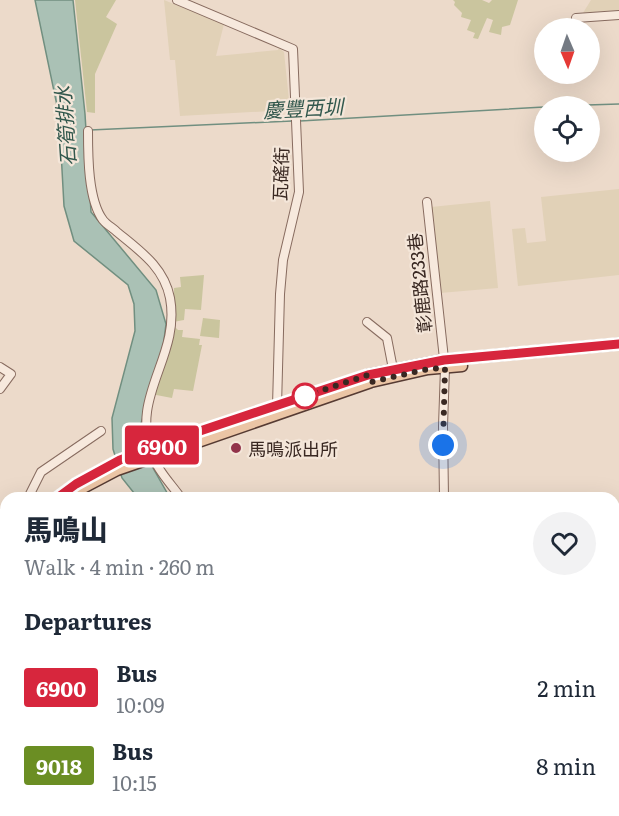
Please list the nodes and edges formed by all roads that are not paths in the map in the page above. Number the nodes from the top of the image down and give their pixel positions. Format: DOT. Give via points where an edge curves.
graph roads {
  1 [pos="177,0"];
  2 [pos="619,15"];
  3 [pos="576,18"];
  4 [pos="88,131"];
  5 [pos="427,202"];
  6 [pos="367,322"];
  7 [pos="619,344"];
  8 [pos="619,350"];
  9 [pos="444,364"];
  10 [pos="0,367"];
  11 [pos="393,369"];
  12 [pos="369,378"];
  13 [pos="0,389"];
  14 [pos="277,406"];
  15 [pos="263,419"];
  16 [pos="101,432"];
  17 [pos="150,455"];
  18 [pos="122,464"];
  19 [pos="31,492"];
  20 [pos="65,492"];
  21 [pos="76,492"];
  22 [pos="177,492"];
  23 [pos="444,492"];
  1 -- 14 [label="street, 瓦磘街" via="293,49 299,192 280,294"];
  2 -- 3 [label="street"];
  4 -- 17 [label="street" via="97,208 104,220 151,260 170,295 169,343 146,406"];
  5 -- 9 [label="street, 彰鹿路233巷"];
  6 -- 11 [label="street" via="387,338"];
  7 -- 9 [label="main road"];
  8 -- 9 [label="main road"];
  9 -- 11 [label="main road"];
  9 -- 12 [label="main road"];
  9 -- 23 [label="street, 彰鹿路233巷"];
  10 -- 13 [label="street" via="11,374"];
  11 -- 12 [label="main road"];
  12 -- 14 [label="main road"];
  12 -- 15 [label="main road"];
  14 -- 15 [label="street"];
  14 -- 17 [label="main road"];
  15 -- 17 [label="main road"];
  16 -- 19 [label="street" via="41,472"];
  17 -- 18 [label="main road"];
  17 -- 22 [label="street"];
  18 -- 20 [label="main road"];
  18 -- 21 [label="main road"];
}
